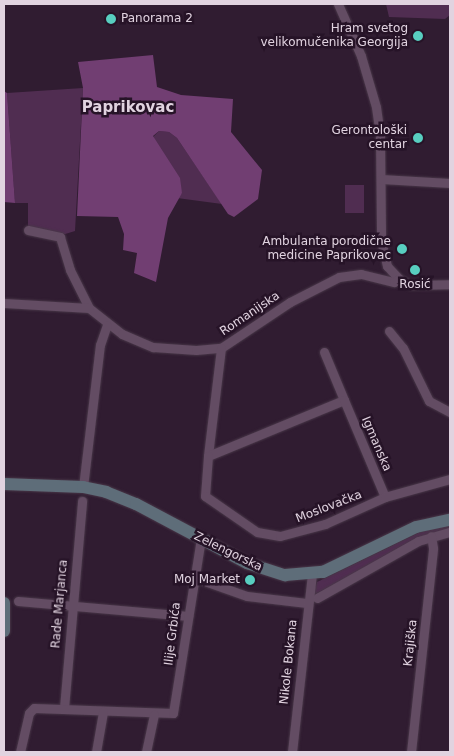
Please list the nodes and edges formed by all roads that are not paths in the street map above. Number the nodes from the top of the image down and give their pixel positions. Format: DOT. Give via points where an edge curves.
graph roads {
  1 [pos="338,4"];
  2 [pos="381,178"];
  3 [pos="450,183"];
  4 [pos="28,230"];
  5 [pos="400,279"];
  6 [pos="450,284"];
  7 [pos="4,303"];
  8 [pos="89,308"];
  9 [pos="107,324"];
  10 [pos="388,330"];
  11 [pos="221,348"];
  12 [pos="324,352"];
  13 [pos="344,400"];
  14 [pos="450,412"];
  15 [pos="208,456"];
  16 [pos="450,479"];
  17 [pos="4,484"];
  18 [pos="83,487"];
  19 [pos="385,497"];
  20 [pos="82,502"];
  21 [pos="450,520"];
  22 [pos="450,532"];
  23 [pos="431,536"];
  24 [pos="201,539"];
  25 [pos="312,574"];
  26 [pos="193,577"];
  27 [pos="317,598"];
  28 [pos="18,601"];
  29 [pos="4,603"];
  30 [pos="307,603"];
  31 [pos="72,604"];
  32 [pos="188,616"];
  33 [pos="4,630"];
  34 [pos="64,708"];
  35 [pos="103,712"];
  36 [pos="154,715"];
  37 [pos="20,752"];
  38 [pos="96,752"];
  39 [pos="146,752"];
  40 [pos="292,752"];
  41 [pos="411,752"];
  1 -- 2 [label="street" via="361,56 374,98 380,136"];
  2 -- 3 [label="street"];
  2 -- 5 [label="street" via="383,251 387,266"];
  4 -- 8 [label="street, Romanijska" via="60,237 70,270"];
  5 -- 6 [label="street, Romanijska" via="421,286"];
  5 -- 11 [label="street, Romanijska" via="394,282 361,274 339,277 290,302"];
  7 -- 8 [label="street"];
  8 -- 9 [label="street, Romanijska"];
  9 -- 11 [label="street, Romanijska" via="143,345 189,350"];
  9 -- 18 [label="street" via="100,345"];
  10 -- 14 [label="street" via="403,348 429,401"];
  11 -- 15 [label="street"];
  12 -- 13 [label="street, Igmanska"];
  13 -- 15 [label="street"];
  13 -- 19 [label="street, Igmanska"];
  15 -- 19 [label="street, Moslovačka" via="205,496 257,532 280,536 301,532"];
  16 -- 19 [label="street, Moslovačka"];
  17 -- 18 [label="street, Zelengorska"];
  18 -- 24 [label="street, Zelengorska" via="136,504"];
  20 -- 31 [label="street, Rade Marjanca"];
  21 -- 25 [label="street, Zelengorska" via="416,528 341,565"];
  22 -- 23 [label="street"];
  23 -- 27 [label="street"];
  23 -- 41 [label="street, Krajiška" via="429,585"];
  24 -- 25 [label="street, Zelengorska" via="269,571"];
  24 -- 26 [label="street, Ilije Grbića"];
  25 -- 30 [label="street, Nikole Bokana"];
  26 -- 30 [label="street" via="246,596"];
  26 -- 32 [label="street, Ilije Grbića"];
  28 -- 31 [label="street"];
  29 -- 33 [label="street"];
  30 -- 40 [label="street, Nikole Bokana"];
  31 -- 32 [label="street"];
  31 -- 34 [label="street, Rade Marjanca"];
  32 -- 36 [label="street, Ilije Grbića" via="174,711"];
  34 -- 35 [label="street, Ilije Grbića"];
  34 -- 37 [label="street, Ilije Grbića" via="32,709"];
  35 -- 36 [label="street, Ilije Grbića"];
  35 -- 38 [label="street"];
  36 -- 39 [label="street"];
}
